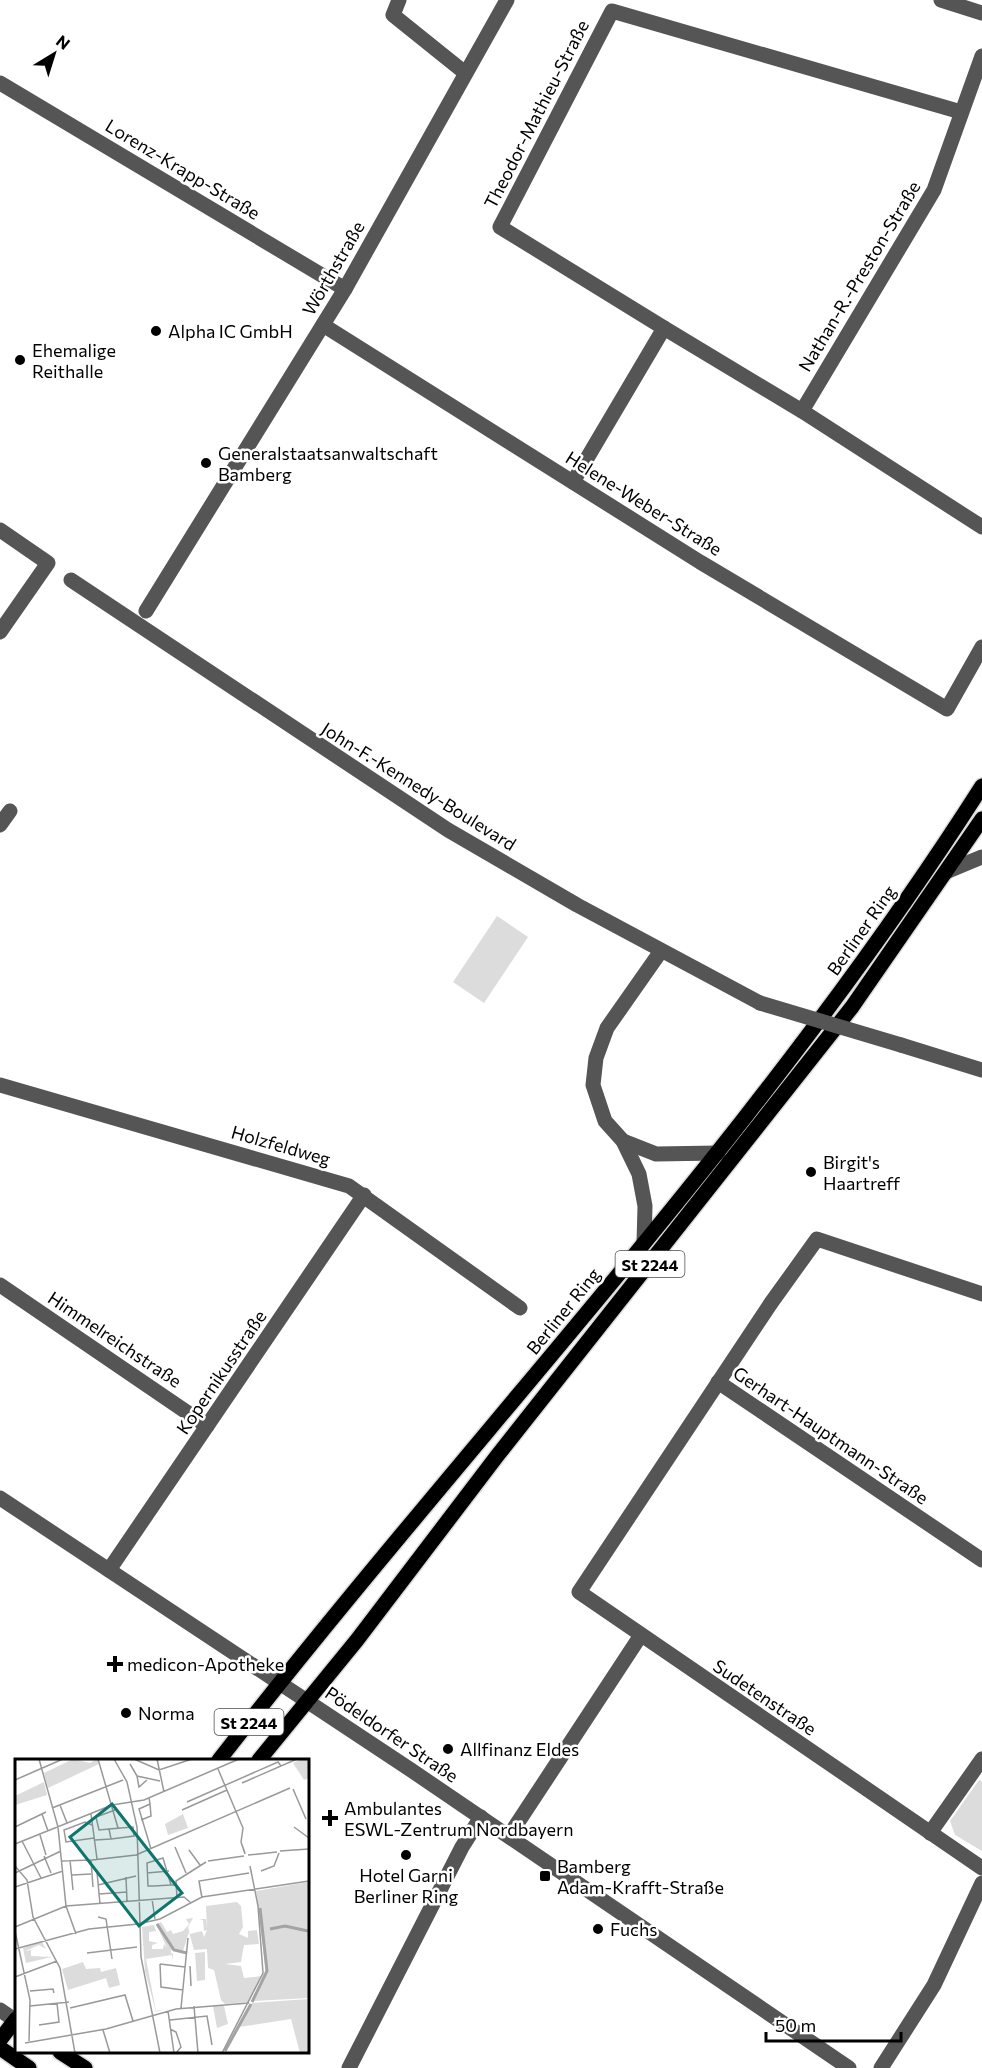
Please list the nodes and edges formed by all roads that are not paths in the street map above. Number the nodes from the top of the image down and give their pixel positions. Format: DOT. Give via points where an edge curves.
graph roads {
  1 [pos="399,0"];
  2 [pos="507,0"];
  3 [pos="941,0"];
  4 [pos="982,13"];
  5 [pos="982,56"];
  6 [pos="464,72"];
  7 [pos="0,82"];
  8 [pos="961,112"];
  9 [pos="345,289"];
  10 [pos="323,326"];
  11 [pos="664,328"];
  12 [pos="802,411"];
  13 [pos="573,482"];
  14 [pos="982,527"];
  15 [pos="0,530"];
  16 [pos="72,580"];
  17 [pos="146,611"];
  18 [pos="0,632"];
  19 [pos="982,647"];
  20 [pos="982,786"];
  21 [pos="10,811"];
  22 [pos="982,819"];
  23 [pos="0,825"];
  24 [pos="982,857"];
  25 [pos="948,871"];
  26 [pos="661,951"];
  27 [pos="982,1070"];
  28 [pos="0,1085"];
  29 [pos="623,1141"];
  30 [pos="718,1153"];
  31 [pos="364,1195"];
  32 [pos="644,1243"];
  33 [pos="0,1284"];
  34 [pos="982,1294"];
  35 [pos="520,1308"];
  36 [pos="718,1382"];
  37 [pos="207,1425"];
  38 [pos="0,1498"];
  39 [pos="982,1560"];
  40 [pos="109,1570"];
  41 [pos="579,1592"];
  42 [pos="641,1635"];
  43 [pos="280,1683"];
  44 [pos="307,1701"];
  45 [pos="221,1759"];
  46 [pos="261,1759"];
  47 [pos="980,1765"];
  48 [pos="481,1817"];
  49 [pos="930,1833"];
  50 [pos="509,1836"];
  51 [pos="982,1868"];
  52 [pos="982,1883"];
  53 [pos="0,2010"];
  54 [pos="15,2019"];
  55 [pos="15,2021"];
  56 [pos="0,2040"];
  57 [pos="0,2048"];
  58 [pos="62,2053"];
  59 [pos="26,2063"];
  60 [pos="85,2068"];
  61 [pos="348,2068"];
  62 [pos="849,2068"];
  63 [pos="881,2068"];
  1 -- 6 [label="street" via="393,15"];
  2 -- 6 [label="street, Wörthstraße"];
  3 -- 4 [label="street"];
  5 -- 8 [label="street, Nathan-R.-Preston-Straße"];
  6 -- 9 [label="street, Wörthstraße"];
  7 -- 9 [label="street, Lorenz-Krapp-Straße"];
  8 -- 11 [label="street, Theodor-Mathieu-Straße" via="612,10 500,227"];
  8 -- 12 [label="street, Nathan-R.-Preston-Straße" via="934,190"];
  9 -- 10 [label="street, Wörthstraße"];
  10 -- 13 [label="street, Helene-Weber-Straße"];
  10 -- 17 [label="street, Wörthstraße"];
  11 -- 12 [label="street"];
  11 -- 13 [label="street"];
  12 -- 14 [label="street"];
  13 -- 19 [label="street, Helene-Weber-Straße" via="947,709"];
  15 -- 18 [label="street" via="48,563"];
  16 -- 26 [label="street, John-F.-Kennedy-Boulevard" via="418,811"];
  20 -- 30 [label="main road, Berliner Ring / St 2244" via="838,998"];
  21 -- 23 [label="street"];
  22 -- 25 [label="main road, Berliner Ring / St 2244"];
  24 -- 25 [label="street"];
  25 -- 44 [label="main road, Berliner Ring / St 2244" via="845,1016"];
  26 -- 27 [label="street, John-F.-Kennedy-Boulevard, bridge" via="760,1003"];
  26 -- 29 [label="street" via="607,1028 596,1058 593,1085 606,1121"];
  28 -- 31 [label="street, Holzfeldweg" via="329,1178"];
  29 -- 30 [label="street" via="656,1154"];
  29 -- 32 [label="street" via="639,1174 645,1206"];
  30 -- 32 [label="main road, Berliner Ring / St 2244"];
  31 -- 35 [label="street, Holzfeldweg"];
  31 -- 37 [label="street, Kopernikusstraße"];
  32 -- 43 [label="main road, Berliner Ring / St 2244"];
  33 -- 37 [label="street, Himmelreichstraße"];
  34 -- 36 [label="street" via="817,1239"];
  36 -- 39 [label="street, Gerhart-Hauptmann-Straße"];
  36 -- 41 [label="street, Gerhart-Hauptmann-Straße"];
  37 -- 40 [label="street, Kopernikusstraße"];
  38 -- 40 [label="street, Pödeldorfer Straße"];
  40 -- 43 [label="street, Pödeldorfer Straße"];
  41 -- 42 [label="street, Sudetenstraße"];
  42 -- 49 [label="street, Sudetenstraße"];
  42 -- 50 [label="street"];
  43 -- 44 [label="street, Pödeldorfer Straße"];
  43 -- 45 [label="main road, Berliner Ring / St 2244"];
  44 -- 46 [label="main road, Berliner Ring / St 2244"];
  44 -- 48 [label="street, Pödeldorfer Straße"];
  47 -- 49 [label="street"];
  48 -- 50 [label="street, Pödeldorfer Straße"];
  48 -- 61 [label="street"];
  49 -- 51 [label="street, Sudetenstraße"];
  50 -- 62 [label="street, Pödeldorfer Straße"];
  52 -- 63 [label="street" via="934,1985"];
  53 -- 54 [label="street"];
  55 -- 56 [label="main road"];
  57 -- 59 [label="main road"];
  58 -- 60 [label="main road"];
}
